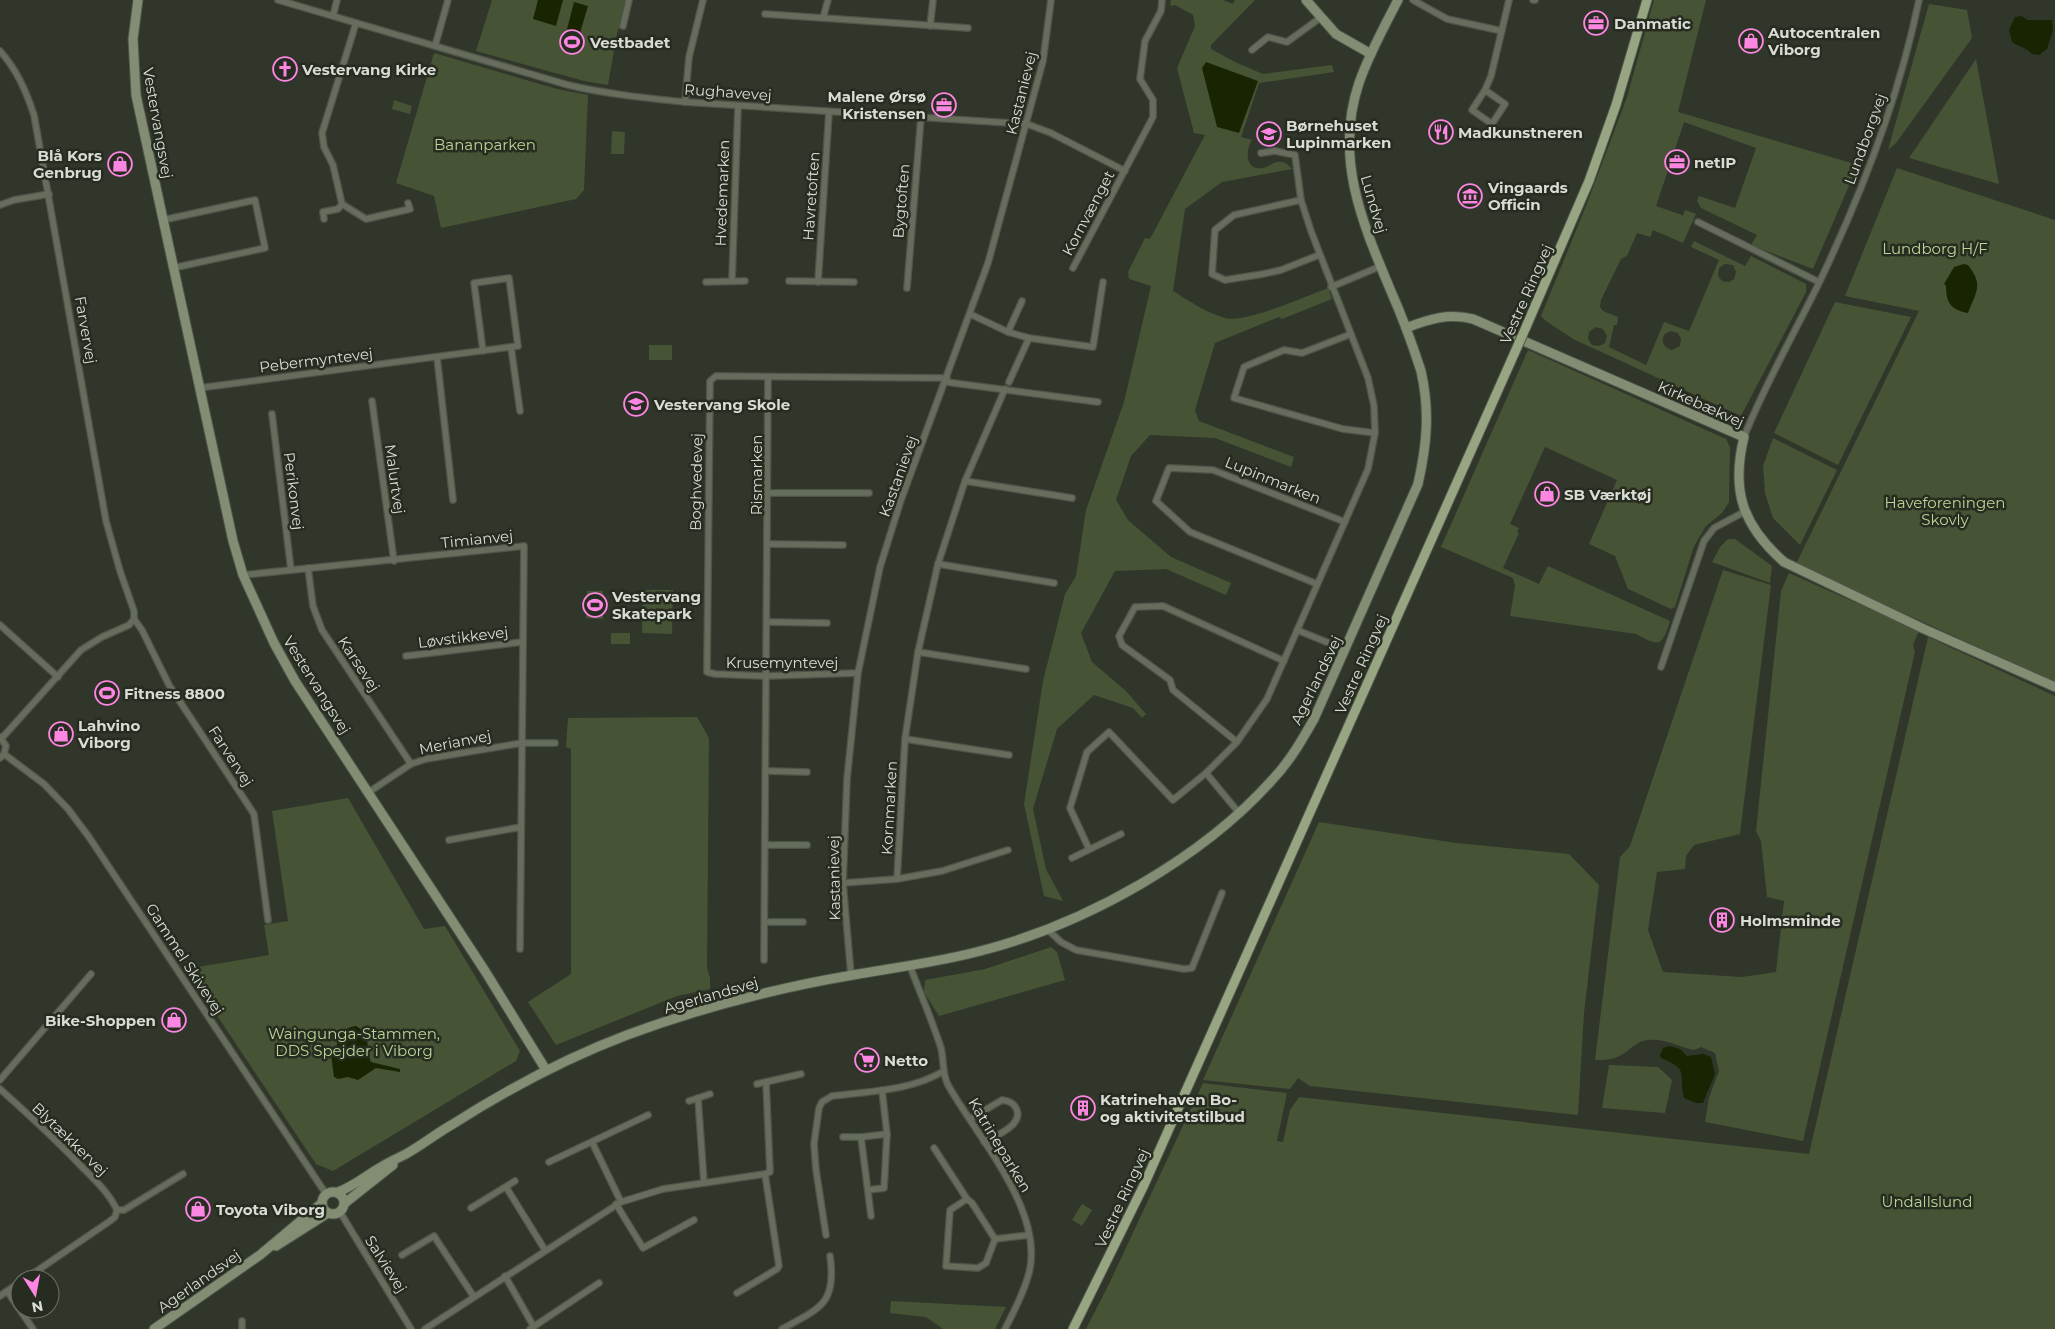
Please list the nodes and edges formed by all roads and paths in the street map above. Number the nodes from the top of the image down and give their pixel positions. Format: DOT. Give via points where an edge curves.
graph roads {
  1 [pos="138,0"];
  2 [pos="278,0"];
  3 [pos="337,0"];
  4 [pos="448,0"];
  5 [pos="629,0"];
  6 [pos="704,0"];
  7 [pos="828,0"];
  8 [pos="933,0"];
  9 [pos="1052,0"];
  10 [pos="1162,0"];
  11 [pos="1306,0"];
  12 [pos="1398,0"];
  13 [pos="1413,0"];
  14 [pos="1509,0"];
  15 [pos="1646,0"];
  16 [pos="1919,0"];
  17 [pos="765,14"];
  18 [pos="332,16"];
  19 [pos="823,18"];
  20 [pos="1320,18"];
  21 [pos="356,23"];
  22 [pos="623,26"];
  23 [pos="930,26"];
  24 [pos="968,28"];
  25 [pos="1502,31"];
  26 [pos="435,46"];
  27 [pos="1252,50"];
  28 [pos="0,51"];
  29 [pos="1371,54"];
  30 [pos="1485,90"];
  31 [pos="685,102"];
  32 [pos="738,106"];
  33 [pos="830,112"];
  34 [pos="921,117"];
  35 [pos="1027,124"];
  36 [pos="1261,153"];
  37 [pos="1124,171"];
  38 [pos="49,194"];
  39 [pos="1301,200"];
  40 [pos="408,203"];
  41 [pos="342,204"];
  42 [pos="0,205"];
  43 [pos="324,219"];
  44 [pos="163,220"];
  45 [pos="1698,222"];
  46 [pos="1319,255"];
  47 [pos="1381,266"];
  48 [pos="173,268"];
  49 [pos="1073,268"];
  50 [pos="732,281"];
  51 [pos="745,281"];
  52 [pos="789,281"];
  53 [pos="706,282"];
  54 [pos="818,282"];
  55 [pos="854,282"];
  56 [pos="1103,282"];
  57 [pos="1819,282"];
  58 [pos="1331,287"];
  59 [pos="907,288"];
  60 [pos="1022,301"];
  61 [pos="970,314"];
  62 [pos="1406,328"];
  63 [pos="1008,332"];
  64 [pos="1351,334"];
  65 [pos="1029,338"];
  66 [pos="511,347"];
  67 [pos="483,351"];
  68 [pos="436,357"];
  69 [pos="768,377"];
  70 [pos="947,380"];
  71 [pos="1009,382"];
  72 [pos="199,388"];
  73 [pos="1006,389"];
  74 [pos="372,401"];
  75 [pos="1098,402"];
  76 [pos="520,411"];
  77 [pos="272,414"];
  78 [pos="1375,433"];
  79 [pos="1744,437"];
  80 [pos="966,481"];
  81 [pos="768,493"];
  82 [pos="869,493"];
  83 [pos="1072,498"];
  84 [pos="453,500"];
  85 [pos="1744,512"];
  86 [pos="1345,522"];
  87 [pos="768,544"];
  88 [pos="843,545"];
  89 [pos="394,561"];
  90 [pos="938,564"];
  91 [pos="308,568"];
  92 [pos="291,570"];
  93 [pos="243,575"];
  94 [pos="1054,582"];
  95 [pos="1317,584"];
  96 [pos="134,619"];
  97 [pos="768,622"];
  98 [pos="827,623"];
  99 [pos="0,625"];
  100 [pos="1297,630"];
  101 [pos="522,642"];
  102 [pos="1346,650"];
  103 [pos="918,652"];
  104 [pos="406,656"];
  105 [pos="1284,661"];
  106 [pos="1661,667"];
  107 [pos="1026,669"];
  108 [pos="707,672"];
  109 [pos="858,673"];
  110 [pos="766,676"];
  111 [pos="58,677"];
  112 [pos="2055,687"];
  113 [pos="1,737"];
  114 [pos="905,739"];
  115 [pos="1237,742"];
  116 [pos="522,743"];
  117 [pos="555,743"];
  118 [pos="1009,755"];
  119 [pos="2,756"];
  120 [pos="411,764"];
  121 [pos="767,771"];
  122 [pos="807,772"];
  123 [pos="1206,773"];
  124 [pos="369,792"];
  125 [pos="1240,814"];
  126 [pos="521,827"];
  127 [pos="1121,834"];
  128 [pos="449,840"];
  129 [pos="766,845"];
  130 [pos="807,845"];
  131 [pos="1008,850"];
  132 [pos="1088,850"];
  133 [pos="1072,858"];
  134 [pos="897,879"];
  135 [pos="844,883"];
  136 [pos="1222,893"];
  137 [pos="268,920"];
  138 [pos="765,922"];
  139 [pos="803,922"];
  140 [pos="1047,929"];
  141 [pos="520,949"];
  142 [pos="764,960"];
  143 [pos="910,966"];
  144 [pos="91,974"];
  145 [pos="851,975"];
  146 [pos="546,1070"];
  147 [pos="944,1071"];
  148 [pos="801,1074"];
  149 [pos="0,1080"];
  150 [pos="766,1082"];
  151 [pos="757,1084"];
  152 [pos="0,1089"];
  153 [pos="882,1090"];
  154 [pos="710,1094"];
  155 [pos="698,1098"];
  156 [pos="690,1101"];
  157 [pos="648,1115"];
  158 [pos="970,1119"];
  159 [pos="887,1134"];
  160 [pos="844,1137"];
  161 [pos="861,1137"];
  162 [pos="592,1142"];
  163 [pos="984,1142"];
  164 [pos="934,1148"];
  165 [pos="406,1153"];
  166 [pos="548,1162"];
  167 [pos="183,1174"];
  168 [pos="765,1174"];
  169 [pos="515,1182"];
  170 [pos="704,1183"];
  171 [pos="506,1187"];
  172 [pos="868,1190"];
  173 [pos="338,1192"];
  174 [pos="324,1198"];
  175 [pos="967,1199"];
  176 [pos="345,1203"];
  177 [pos="618,1203"];
  178 [pos="471,1208"];
  179 [pos="117,1210"];
  180 [pos="340,1212"];
  181 [pos="328,1213"];
  182 [pos="871,1216"];
  183 [pos="694,1220"];
  184 [pos="826,1235"];
  185 [pos="1029,1235"];
  186 [pos="995,1239"];
  187 [pos="545,1250"];
  188 [pos="402,1254"];
  189 [pos="260,1255"];
  190 [pos="830,1256"];
  191 [pos="40,1269"];
  192 [pos="504,1276"];
  193 [pos="599,1283"];
  194 [pos="10,1289"];
  195 [pos="7,1291"];
  196 [pos="737,1293"];
  197 [pos="0,1296"];
  198 [pos="474,1297"];
  199 [pos="242,1322"];
  200 [pos="532,1328"];
  201 [pos="33,1329"];
  202 [pos="154,1329"];
  203 [pos="242,1329"];
  204 [pos="411,1329"];
  205 [pos="425,1329"];
  206 [pos="782,1329"];
  207 [pos="1005,1329"];
  208 [pos="1073,1329"];
  1 -- 44 [label="street, Vestervangsvej" via="133,39 136,96"];
  2 -- 18 [label="street, Rughavevej"];
  3 -- 18 [label="street"];
  4 -- 26 [label="street"];
  5 -- 22 [label="street"];
  6 -- 31 [label="street" via="689,57"];
  7 -- 19 [label="street"];
  8 -- 23 [label="street"];
  9 -- 35 [label="street, Kastanievej" via="1043,61"];
  10 -- 37 [label="street, Kornvænget" via="1161,11 1145,41 1140,79 1153,100 1153,117"];
  11 -- 20 [label="street"];
  12 -- 29 [label="street, Lundvej"];
  13 -- 25 [label="street" via="1448,19"];
  14 -- 25 [label="street"];
  15 -- 208 [label="main road, Vestre Ringvej, bridge" via="1616,106 1589,181 1144,1185"];
  16 -- 57 [label="street, Lundborgvej" via="1873,158"];
  17 -- 19 [label="street"];
  18 -- 21 [label="street, Rughavevej"];
  19 -- 23 [label="street"];
  20 -- 27 [label="street" via="1287,42 1268,37"];
  20 -- 29 [label="street" via="1336,34"];
  21 -- 26 [label="street, Rughavevej"];
  21 -- 41 [label="street" via="322,133"];
  23 -- 24 [label="street"];
  25 -- 30 [label="street"];
  26 -- 31 [label="street, Rughavevej" via="568,85 640,99"];
  28 -- 38 [label="street, Farvervej" via="25,88 34,116"];
  29 -- 47 [label="street, Lundvej" via="1353,108 1349,154 1357,204"];
  30 -- 30 [label="street" via="1472,110 1492,124 1505,104"];
  31 -- 32 [label="street, Rughavevej"];
  32 -- 33 [label="street, Rughavevej"];
  32 -- 50 [label="street, Hvedemarken"];
  33 -- 34 [label="street, Rughavevej"];
  33 -- 54 [label="street, Havretoften"];
  34 -- 35 [label="street, Rughavevej"];
  34 -- 59 [label="street, Bygtoften"];
  35 -- 37 [label="street, Kornvænget"];
  35 -- 61 [label="street, Kastanievej" via="988,263"];
  36 -- 39 [label="street" via="1275,151 1295,155"];
  37 -- 49 [label="street, Kornvænget"];
  38 -- 42 [label="street"];
  38 -- 96 [label="street, Farvervej" via="106,521"];
  39 -- 46 [label="street"];
  39 -- 46 [label="street" via="1234,215 1215,230 1212,274 1225,280 1263,274"];
  40 -- 41 [label="street" via="410,210 366,219"];
  41 -- 43 [label="street" via="338,209 322,212"];
  44 -- 48 [label="street, Vestervangsvej"];
  44 -- 48 [label="street" via="254,200 265,248"];
  45 -- 57 [label="street"];
  46 -- 58 [label="street"];
  47 -- 58 [label="street"];
  47 -- 62 [label="street, Lundvej"];
  48 -- 72 [label="street, Vestervangsvej"];
  50 -- 51 [label="street"];
  50 -- 53 [label="street"];
  52 -- 54 [label="street"];
  54 -- 55 [label="street"];
  56 -- 65 [label="street" via="1093,347"];
  57 -- 79 [label="street, Lundborgvej"];
  58 -- 64 [label="street"];
  60 -- 63 [label="street"];
  61 -- 63 [label="street"];
  61 -- 70 [label="street, Kastanievej"];
  62 -- 79 [label="street, Kirkebækvej" via="1442,316 1473,319"];
  62 -- 102 [label="street, Agerlandsvej" via="1427,397 1425,453 1418,484"];
  63 -- 65 [label="street"];
  64 -- 78 [label="street" via="1368,378"];
  64 -- 78 [label="street" via="1302,353 1284,350 1244,367 1234,398 1343,430"];
  65 -- 71 [label="street"];
  66 -- 67 [label="street, Pebermyntevej"];
  66 -- 67 [label="street" via="518,346 509,278 474,283"];
  66 -- 76 [label="street"];
  67 -- 68 [label="street, Pebermyntevej"];
  68 -- 72 [label="street, Pebermyntevej"];
  68 -- 84 [label="street"];
  69 -- 70 [label="street, Boghvedevej"];
  69 -- 81 [label="street, Rismarken"];
  69 -- 108 [label="street, Boghvedevej" via="716,376 710,381"];
  70 -- 73 [label="street"];
  70 -- 109 [label="street, Kastanievej" via="901,500 880,567"];
  72 -- 93 [label="street, Vestervangsvej"];
  73 -- 75 [label="street"];
  73 -- 80 [label="street, Kornmarken"];
  74 -- 89 [label="street, Malurtvej"];
  77 -- 92 [label="street, Perikonvej"];
  78 -- 86 [label="street" via="1368,469"];
  79 -- 85 [label="street, Kirkebækvej" via="1738,475"];
  80 -- 83 [label="street"];
  80 -- 90 [label="street, Kornmarken"];
  81 -- 82 [label="street"];
  81 -- 87 [label="street, Rismarken"];
  85 -- 106 [label="street" via="1714,528 1704,542"];
  85 -- 112 [label="street, Kirkebækvej" via="1767,547 1784,562 1924,630"];
  86 -- 95 [label="street"];
  86 -- 95 [label="street, Lupinmarken" via="1213,470 1169,468 1156,501 1190,532"];
  87 -- 88 [label="street"];
  87 -- 97 [label="street, Rismarken"];
  89 -- 91 [label="street, Timianvej"];
  89 -- 101 [label="street, Timianvej" via="524,546"];
  90 -- 94 [label="street"];
  90 -- 103 [label="street, Kornmarken"];
  91 -- 92 [label="street, Timianvej"];
  91 -- 120 [label="street, Karsevej" via="313,606 322,630"];
  92 -- 93 [label="street, Timianvej"];
  93 -- 124 [label="street, Vestervangsvej" via="291,673"];
  95 -- 100 [label="street"];
  96 -- 111 [label="street" via="129,625 90,643"];
  96 -- 137 [label="street, Farvervej" via="169,685 254,814"];
  97 -- 98 [label="street"];
  97 -- 110 [label="street, Rismarken"];
  99 -- 111 [label="street"];
  100 -- 102 [label="street"];
  100 -- 105 [label="street"];
  101 -- 104 [label="street, Løvstikkevej"];
  101 -- 116 [label="street, Timianvej"];
  102 -- 125 [label="street, Agerlandsvej" via="1296,750 1275,778"];
  103 -- 107 [label="street"];
  103 -- 114 [label="street, Kornmarken"];
  105 -- 115 [label="street" via="1267,698"];
  105 -- 115 [label="street" via="1164,606 1135,607 1119,636 1122,645 1170,680 1173,690"];
  108 -- 110 [label="street, Krusemyntevej"];
  109 -- 110 [label="street, Krusemyntevej"];
  109 -- 135 [label="street, Kastanievej" via="847,779"];
  110 -- 121 [label="street, Rismarken"];
  111 -- 113 [label="street"];
  113 -- 119 [label="street" via="6,746"];
  114 -- 118 [label="street"];
  114 -- 134 [label="street, Kornmarken"];
  115 -- 123 [label="street"];
  116 -- 117 [label="street, Merianvej"];
  116 -- 120 [label="street, Merianvej"];
  116 -- 126 [label="street, Timianvej"];
  119 -- 174 [label="street, Gammel Skivevej" via="44,784 89,837"];
  120 -- 124 [label="street, Merianvej"];
  121 -- 122 [label="street"];
  121 -- 129 [label="street, Rismarken"];
  123 -- 125 [label="street"];
  123 -- 132 [label="street" via="1173,800 1109,732 1088,752 1070,808"];
  124 -- 146 [label="street, Vestervangsvej"];
  125 -- 140 [label="street, Agerlandsvej" via="1168,867 1099,906"];
  126 -- 128 [label="street"];
  126 -- 141 [label="street, Timianvej"];
  127 -- 132 [label="street"];
  129 -- 130 [label="street"];
  129 -- 138 [label="street, Rismarken"];
  131 -- 134 [label="street" via="942,872"];
  132 -- 133 [label="street"];
  134 -- 135 [label="street"];
  135 -- 145 [label="street, Kastanievej"];
  136 -- 140 [label="street" via="1192,968 1076,950 1060,942"];
  138 -- 139 [label="street"];
  138 -- 142 [label="street, Rismarken"];
  140 -- 143 [label="street, Agerlandsvej" via="986,950"];
  143 -- 145 [label="street, Agerlandsvej"];
  143 -- 147 [label="street, Katrineparken" via="941,1048"];
  144 -- 149 [label="street"];
  145 -- 146 [label="street, Agerlandsvej" via="767,992 692,1013 625,1036"];
  146 -- 165 [label="street, Agerlandsvej"];
  147 -- 153 [label="street" via="912,1086"];
  147 -- 158 [label="street, Katrineparken" via="947,1083"];
  148 -- 150 [label="street"];
  150 -- 151 [label="street"];
  150 -- 168 [label="street" via="770,1172"];
  152 -- 179 [label="street, Blytækkervej" via="55,1138 104,1190"];
  153 -- 159 [label="street"];
  153 -- 184 [label="street" via="832,1096 819,1108 814,1144"];
  154 -- 155 [label="street"];
  155 -- 156 [label="street"];
  155 -- 170 [label="street"];
  157 -- 162 [label="street"];
  158 -- 163 [label="street, Katrineparken"];
  158 -- 163 [label="street" via="1002,1100 1013,1104 1018,1115 1013,1125"];
  159 -- 161 [label="street"];
  159 -- 172 [label="street" via="884,1188"];
  160 -- 161 [label="street"];
  161 -- 172 [label="street"];
  162 -- 166 [label="street"];
  162 -- 177 [label="street"];
  163 -- 185 [label="street, Katrineparken" via="1016,1194"];
  164 -- 175 [label="street"];
  165 -- 173 [label="street, Agerlandsvej"];
  165 -- 176 [label="street, Agerlandsvej"];
  167 -- 179 [label="street" via="124,1210"];
  168 -- 170 [label="street"];
  168 -- 196 [label="street" via="779,1266"];
  169 -- 171 [label="street"];
  170 -- 177 [label="street" via="663,1189"];
  171 -- 178 [label="street"];
  171 -- 187 [label="street"];
  172 -- 182 [label="street"];
  173 -- 174 [label="street" via="333,1191"];
  173 -- 176 [label="street"];
  174 -- 181 [label="street" via="324,1209"];
  174 -- 189 [label="street, Agerlandsvej"];
  175 -- 186 [label="street"];
  175 -- 186 [label="street" via="950,1210 946,1266 978,1268 986,1263"];
  176 -- 180 [label="street"];
  177 -- 183 [label="street" via="643,1248"];
  177 -- 187 [label="street"];
  179 -- 191 [label="street" via="110,1222"];
  180 -- 181 [label="street"];
  180 -- 204 [label="street, Salvievej"];
  181 -- 189 [label="street, Agerlandsvej"];
  185 -- 186 [label="street"];
  185 -- 207 [label="street, Katrineparken" via="1030,1271 1024,1292"];
  187 -- 192 [label="street"];
  188 -- 198 [label="street" via="434,1236"];
  189 -- 202 [label="street, Agerlandsvej"];
  190 -- 206 [label="street" via="832,1280 827,1298 820,1307"];
  192 -- 198 [label="street"];
  192 -- 200 [label="street"];
  193 -- 200 [label="street"];
  194 -- 195 [label="street"];
  195 -- 197 [label="street"];
  195 -- 201 [label="street"];
  198 -- 205 [label="street"];
  199 -- 203 [label="street"];
}
